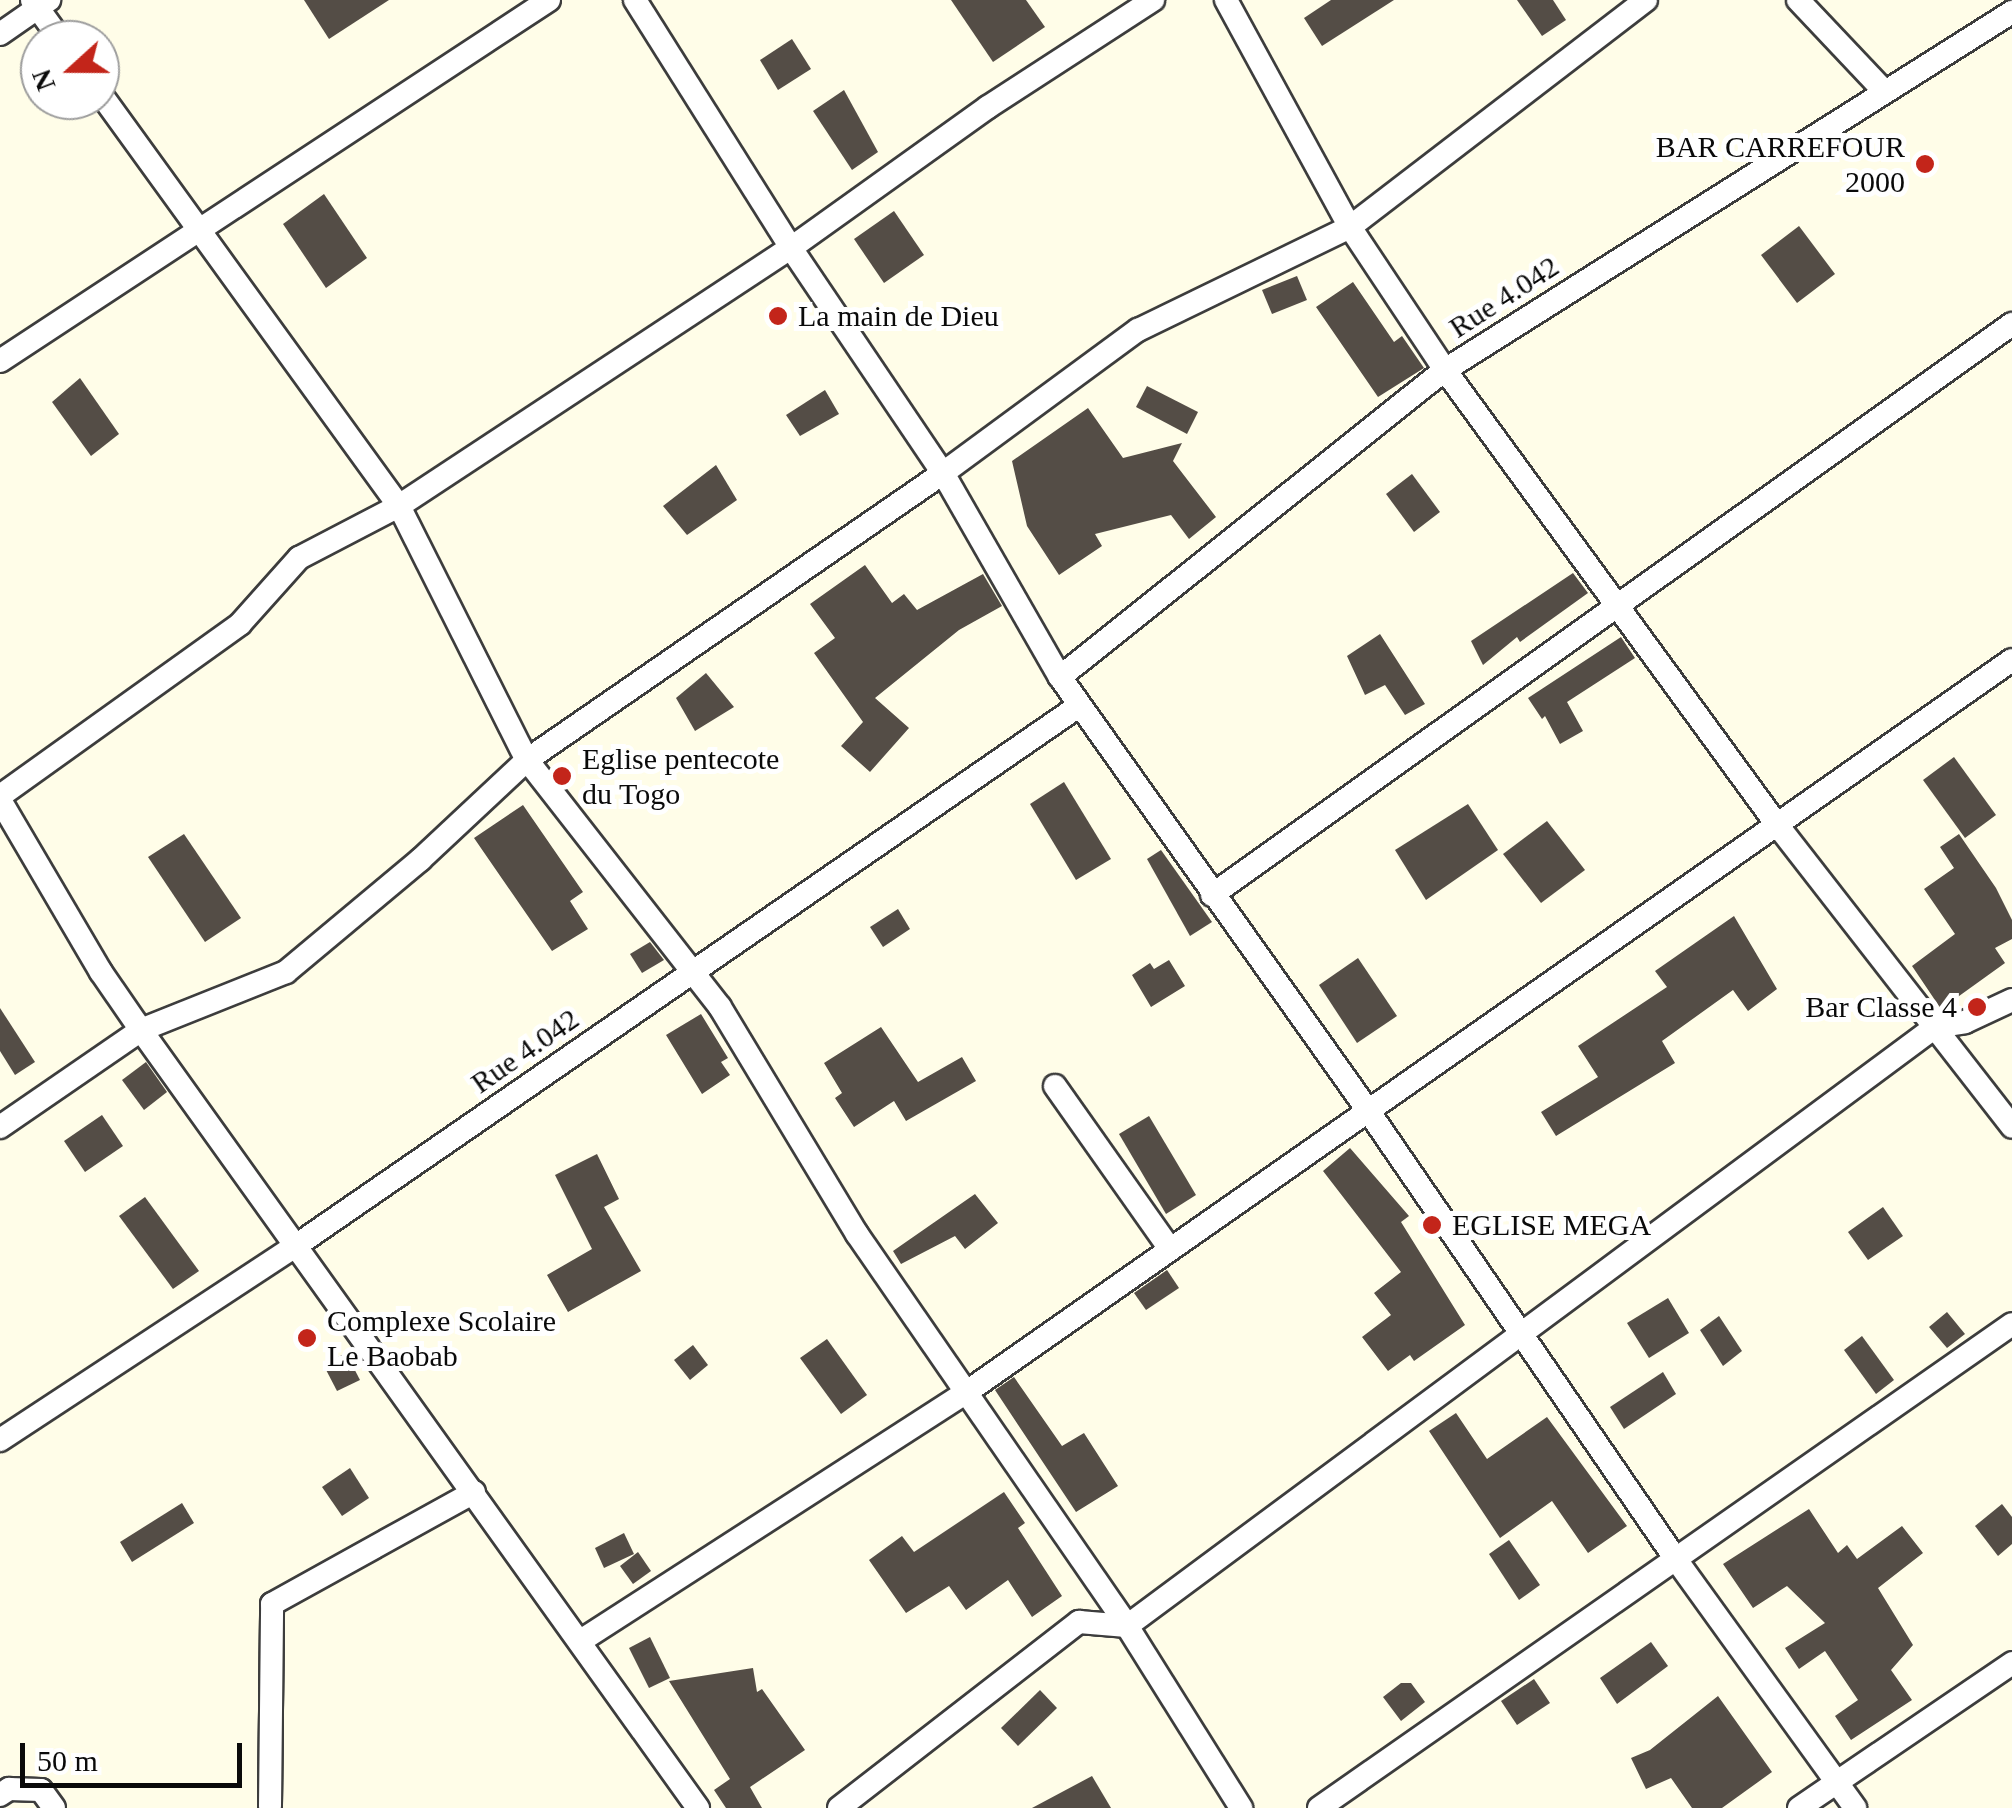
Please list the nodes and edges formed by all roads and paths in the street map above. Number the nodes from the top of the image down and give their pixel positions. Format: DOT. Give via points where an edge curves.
graph roads {
  1 [pos="549,0"];
  2 [pos="635,0"];
  3 [pos="1153,0"];
  4 [pos="1226,0"];
  5 [pos="1646,0"];
  6 [pos="1798,0"];
  7 [pos="39,2"];
  8 [pos="2012,12"];
  9 [pos="0,34"];
  10 [pos="1882,90"];
  11 [pos="120,120"];
  12 [pos="1350,227"];
  13 [pos="200,229"];
  14 [pos="790,248"];
  15 [pos="2012,324"];
  16 [pos="0,361"];
  17 [pos="1445,370"];
  18 [pos="943,473"];
  19 [pos="399,506"];
  20 [pos="1618,606"];
  21 [pos="2012,660"];
  22 [pos="1060,677"];
  23 [pos="1080,705"];
  24 [pos="527,760"];
  25 [pos="0,798"];
  26 [pos="1778,826"];
  27 [pos="1212,895"];
  28 [pos="692,972"];
  29 [pos="2012,1000"];
  30 [pos="1935,1027"];
  31 [pos="140,1030"];
  32 [pos="1055,1086"];
  33 [pos="1366,1110"];
  34 [pos="0,1127"];
  35 [pos="2012,1127"];
  36 [pos="297,1244"];
  37 [pos="1170,1249"];
  38 [pos="2012,1324"];
  39 [pos="1520,1334"];
  40 [pos="964,1394"];
  41 [pos="0,1440"];
  42 [pos="474,1492"];
  43 [pos="1675,1558"];
  44 [pos="1126,1626"];
  45 [pos="582,1640"];
  46 [pos="2012,1663"];
  47 [pos="1836,1783"];
  48 [pos="0,1795"];
  49 [pos="270,1806"];
  50 [pos="54,1808"];
  51 [pos="698,1808"];
  52 [pos="838,1808"];
  53 [pos="1241,1808"];
  54 [pos="1319,1808"];
  55 [pos="1799,1808"];
  56 [pos="1855,1808"];
  1 -- 13 [label="street"];
  2 -- 14 [label="street"];
  3 -- 14 [label="street"];
  4 -- 12 [label="street"];
  5 -- 12 [label="street"];
  6 -- 10 [label="street"];
  7 -- 9 [label="street"];
  8 -- 10 [label="street, Rue 4.042"];
  10 -- 17 [label="street, Rue 4.042"];
  11 -- 13 [label="street"];
  12 -- 17 [label="street"];
  12 -- 18 [label="street" via="1138,330"];
  13 -- 16 [label="street"];
  13 -- 19 [label="street"];
  14 -- 18 [label="street"];
  14 -- 19 [label="street"];
  15 -- 20 [label="street"];
  17 -- 20 [label="street"];
  17 -- 22 [label="street, Rue 4.042"];
  18 -- 22 [label="street"];
  18 -- 24 [label="street"];
  19 -- 24 [label="street"];
  19 -- 25 [label="street" via="299,558 240,624"];
  20 -- 26 [label="street"];
  20 -- 27 [label="street"];
  21 -- 26 [label="street"];
  22 -- 23 [label="street"];
  23 -- 27 [label="street"];
  23 -- 28 [label="street, Rue 4.042"];
  24 -- 28 [label="street"];
  24 -- 31 [label="street" via="286,972"];
  25 -- 31 [label="street"];
  26 -- 30 [label="street"];
  26 -- 33 [label="street"];
  27 -- 33 [label="street"];
  28 -- 36 [label="street, Rue 4.042"];
  28 -- 40 [label="street"];
  29 -- 30 [label="street" via="1965,1022"];
  30 -- 35 [label="street"];
  30 -- 39 [label="street"];
  31 -- 34 [label="street"];
  31 -- 36 [label="street"];
  32 -- 37 [label="street"];
  33 -- 37 [label="street"];
  33 -- 39 [label="street"];
  36 -- 41 [label="street, Rue 4.042"];
  36 -- 42 [label="street"];
  37 -- 40 [label="street"];
  38 -- 43 [label="street"];
  39 -- 43 [label="street"];
  39 -- 44 [label="street"];
  40 -- 44 [label="street"];
  40 -- 45 [label="street"];
  42 -- 45 [label="street"];
  42 -- 49 [label="street" via="272,1604"];
  43 -- 47 [label="street"];
  43 -- 54 [label="street"];
  44 -- 52 [label="street" via="1079,1622"];
  44 -- 53 [label="street"];
  45 -- 51 [label="street"];
  46 -- 47 [label="street"];
  47 -- 55 [label="street"];
  47 -- 56 [label="street"];
  48 -- 50 [label="street" via="42,1790"];
}
